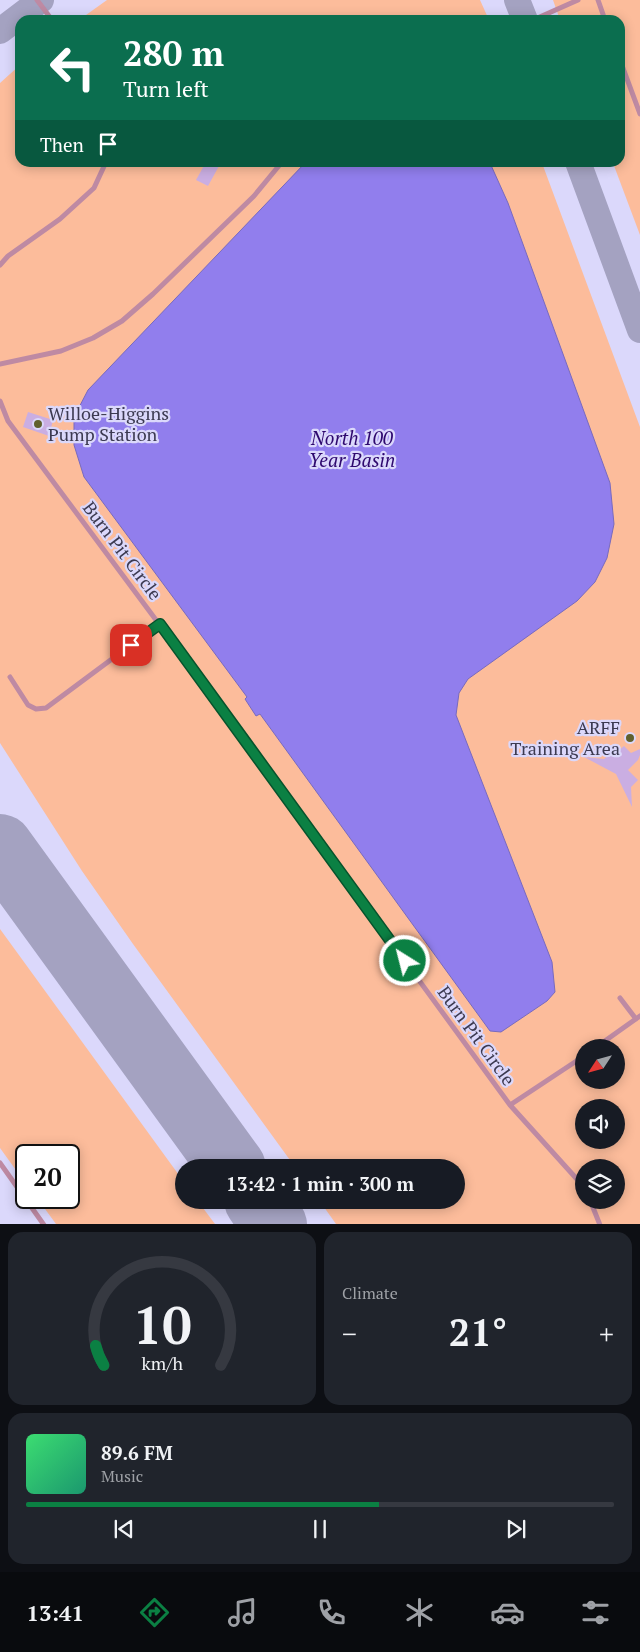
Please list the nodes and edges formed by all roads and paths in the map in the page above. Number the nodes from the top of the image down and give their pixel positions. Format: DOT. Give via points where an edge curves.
graph roads {
  1 [pos="37,0"];
  2 [pos="578,0"];
  3 [pos="598,0"];
  4 [pos="48,15"];
  5 [pos="544,15"];
  6 [pos="603,15"];
  7 [pos="625,74"];
  8 [pos="640,114"];
  9 [pos="104,167"];
  10 [pos="278,167"];
  11 [pos="0,265"];
  12 [pos="0,364"];
  13 [pos="0,400"];
  14 [pos="160,624"];
  15 [pos="10,677"];
  16 [pos="620,998"];
  17 [pos="638,1017"];
  18 [pos="608,1039"];
  19 [pos="575,1062"];
  20 [pos="510,1105"];
  21 [pos="0,1163"];
  22 [pos="575,1177"];
  23 [pos="594,1209"];
  24 [pos="44,1224"];
  25 [pos="600,1224"];
  1 -- 4 [label="lane"];
  2 -- 5 [label="lane"];
  3 -- 6 [label="lane"];
  7 -- 8 [label="lane"];
  9 -- 11 [label="lane" via="94,188"];
  10 -- 12 [label="lane" via="254,196 122,321 61,351"];
  13 -- 14 [label="lane, Burn Pit Circle" via="8,421"];
  14 -- 15 [label="lane" via="46,708 36,709 28,704"];
  14 -- 20 [label="lane, Burn Pit Circle"];
  16 -- 17 [label="lane"];
  17 -- 18 [label="lane"];
  19 -- 20 [label="lane, Burn Pit Circle"];
  20 -- 22 [label="lane"];
  21 -- 24 [label="lane"];
  23 -- 25 [label="lane"];
}
